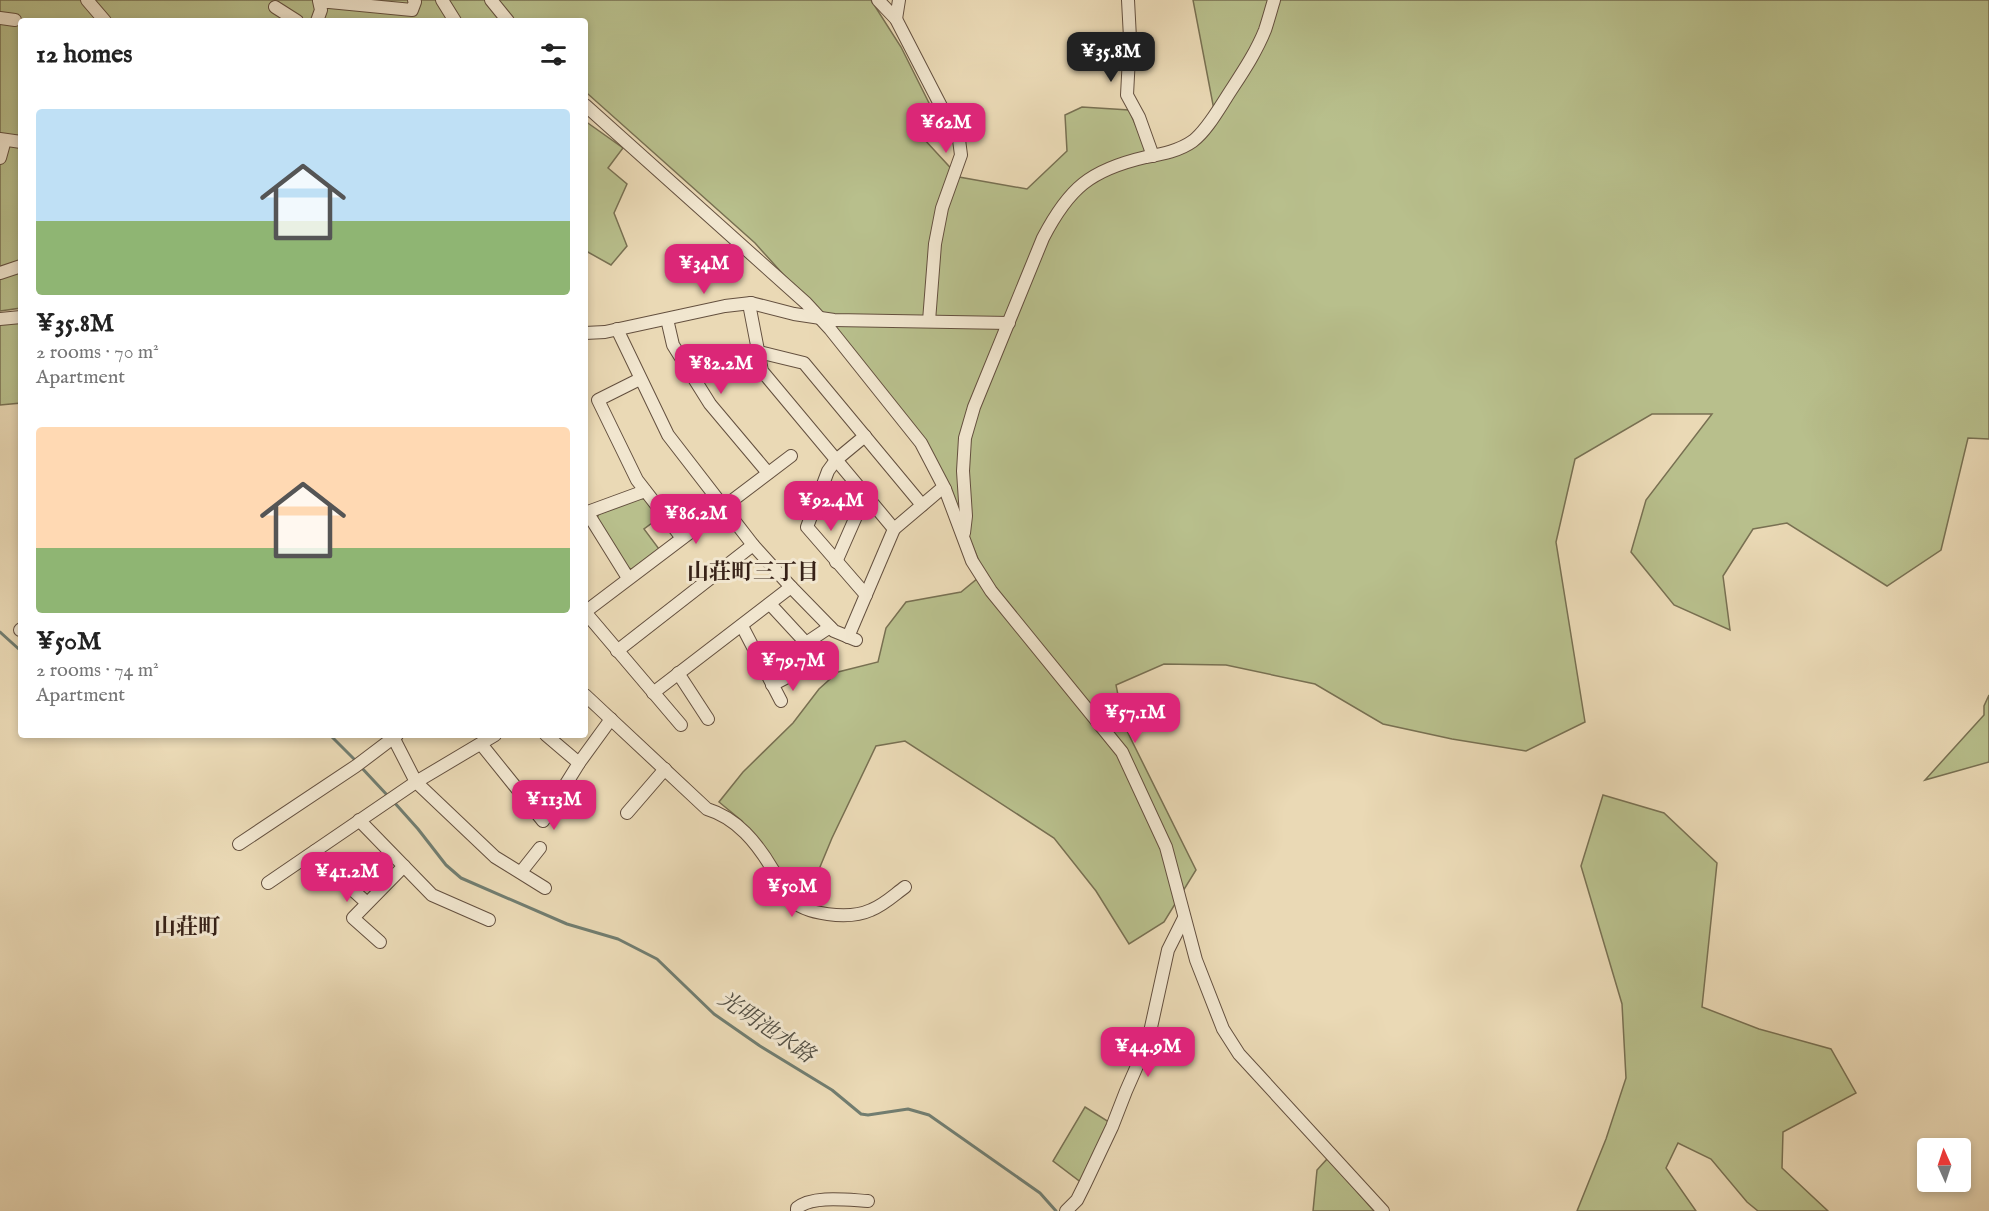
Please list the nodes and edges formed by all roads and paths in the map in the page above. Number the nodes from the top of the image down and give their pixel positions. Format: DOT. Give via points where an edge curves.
graph roads {
  1 [pos="87,0"];
  2 [pos="414,0"];
  3 [pos="442,0"];
  4 [pos="491,0"];
  5 [pos="878,0"];
  6 [pos="898,0"];
  7 [pos="1128,0"];
  8 [pos="1274,0"];
  9 [pos="275,7"];
  10 [pos="0,18"];
  11 [pos="102,18"];
  12 [pos="292,18"];
  13 [pos="318,18"];
  14 [pos="454,18"];
  15 [pos="506,18"];
  16 [pos="15,20"];
  17 [pos="896,20"];
  18 [pos="588,108"];
  19 [pos="3,139"];
  20 [pos="18,142"];
  21 [pos="1153,156"];
  22 [pos="0,158"];
  23 [pos="18,267"];
  24 [pos="0,273"];
  25 [pos="751,303"];
  26 [pos="18,317"];
  27 [pos="820,318"];
  28 [pos="0,319"];
  29 [pos="666,319"];
  30 [pos="929,321"];
  31 [pos="1009,323"];
  32 [pos="617,329"];
  33 [pos="588,333"];
  34 [pos="759,352"];
  35 [pos="722,365"];
  36 [pos="640,379"];
  37 [pos="696,380"];
  38 [pos="865,436"];
  39 [pos="791,456"];
  40 [pos="836,460"];
  41 [pos="768,473"];
  42 [pos="945,489"];
  43 [pos="645,490"];
  44 [pos="865,495"];
  45 [pos="922,505"];
  46 [pos="723,506"];
  47 [pos="588,511"];
  48 [pos="588,515"];
  49 [pos="894,529"];
  50 [pos="964,537"];
  51 [pos="682,538"];
  52 [pos="753,545"];
  53 [pos="836,562"];
  54 [pos="628,578"];
  55 [pos="791,587"];
  56 [pos="866,595"];
  57 [pos="770,604"];
  58 [pos="588,610"];
  59 [pos="588,616"];
  60 [pos="742,626"];
  61 [pos="830,627"];
  62 [pos="617,651"];
  63 [pos="799,671"];
  64 [pos="678,673"];
  65 [pos="772,685"];
  66 [pos="653,693"];
  67 [pos="588,698"];
  68 [pos="781,702"];
  69 [pos="611,719"];
  70 [pos="708,719"];
  71 [pos="681,725"];
  72 [pos="392,738"];
  73 [pos="395,738"];
  74 [pos="490,738"];
  75 [pos="550,738"];
  76 [pos="481,744"];
  77 [pos="579,763"];
  78 [pos="665,769"];
  79 [pos="416,782"];
  80 [pos="627,813"];
  81 [pos="359,820"];
  82 [pos="239,844"];
  83 [pos="539,848"];
  84 [pos="315,851"];
  85 [pos="404,866"];
  86 [pos="521,872"];
  87 [pos="268,883"];
  88 [pos="905,886"];
  89 [pos="545,888"];
  90 [pos="367,903"];
  91 [pos="1184,918"];
  92 [pos="489,920"];
  93 [pos="380,942"];
  94 [pos="868,1201"];
  95 [pos="797,1211"];
  96 [pos="1066,1211"];
  97 [pos="1383,1211"];
  1 -- 11 [label="street"];
  2 -- 13 [label="street" via="412,10 319,1"];
  3 -- 14 [label="street"];
  4 -- 15 [label="street"];
  5 -- 17 [label="street"];
  6 -- 17 [label="street"];
  7 -- 21 [label="street" via="1127,95"];
  8 -- 21 [label="street" via="1252,56 1215,116 1193,141"];
  9 -- 12 [label="street"];
  10 -- 16 [label="street"];
  17 -- 30 [label="street" via="958,132 961,155 942,208 935,244"];
  18 -- 27 [label="street"];
  19 -- 20 [label="street"];
  19 -- 22 [label="street"];
  21 -- 31 [label="street" via="1118,163 1088,178 1070,195 1044,238"];
  23 -- 24 [label="street"];
  25 -- 27 [label="street"];
  25 -- 29 [label="street"];
  25 -- 34 [label="street"];
  26 -- 28 [label="street"];
  27 -- 30 [label="street"];
  27 -- 42 [label="street" via="911,429"];
  29 -- 32 [label="street"];
  29 -- 37 [label="street" via="673,345"];
  30 -- 31 [label="street"];
  31 -- 50 [label="street" via="965,438"];
  32 -- 33 [label="street"];
  32 -- 36 [label="street"];
  34 -- 38 [label="street" via="804,363"];
  34 -- 40 [label="street" via="762,371"];
  35 -- 37 [label="street"];
  36 -- 43 [label="street" via="598,400 636,480"];
  36 -- 46 [label="street" via="668,435"];
  37 -- 41 [label="street" via="710,404"];
  38 -- 40 [label="street"];
  38 -- 45 [label="street"];
  39 -- 41 [label="street"];
  40 -- 44 [label="street"];
  40 -- 53 [label="street" via="807,527"];
  41 -- 46 [label="street"];
  42 -- 45 [label="street"];
  42 -- 50 [label="street"];
  43 -- 47 [label="street"];
  43 -- 51 [label="street"];
  44 -- 49 [label="street"];
  44 -- 53 [label="street"];
  45 -- 49 [label="street"];
  46 -- 51 [label="street"];
  46 -- 52 [label="street"];
  48 -- 54 [label="street"];
  49 -- 56 [label="street"];
  50 -- 91 [label="street" via="972,561 991,591 1122,752 1166,847"];
  51 -- 54 [label="street"];
  52 -- 55 [label="street"];
  52 -- 62 [label="street"];
  53 -- 56 [label="street"];
  54 -- 58 [label="street"];
  55 -- 57 [label="street"];
  55 -- 61 [label="street"];
  56 -- 61 [label="street" via="852,638"];
  57 -- 60 [label="street"];
  57 -- 61 [label="street" via="806,643"];
  59 -- 62 [label="street"];
  60 -- 64 [label="street"];
  60 -- 65 [label="street"];
  62 -- 66 [label="street"];
  63 -- 65 [label="street"];
  64 -- 66 [label="street"];
  64 -- 70 [label="street"];
  65 -- 68 [label="street"];
  66 -- 71 [label="street"];
  67 -- 69 [label="street"];
  69 -- 77 [label="street"];
  69 -- 78 [label="street"];
  72 -- 82 [label="street"];
  73 -- 79 [label="street"];
  74 -- 76 [label="street"];
  75 -- 77 [label="street"];
  76 -- 77 [label="street" via="543,821"];
  76 -- 79 [label="street"];
  78 -- 80 [label="street"];
  78 -- 88 [label="street" via="707,809 725,815 742,828 789,898 808,910 862,913 882,904"];
  79 -- 81 [label="street"];
  79 -- 86 [label="street" via="495,857"];
  81 -- 84 [label="street"];
  81 -- 85 [label="street"];
  83 -- 86 [label="street"];
  84 -- 87 [label="street"];
  84 -- 90 [label="street"];
  85 -- 90 [label="street"];
  85 -- 92 [label="street" via="432,895"];
  86 -- 89 [label="street"];
  90 -- 93 [label="street" via="353,918"];
  91 -- 96 [label="street" via="1168,950 1148,1041 1113,1127 1077,1200"];
  91 -- 97 [label="street" via="1223,1029 1239,1054"];
  94 -- 95 [label="street" via="830,1199 802,1204"];
}
